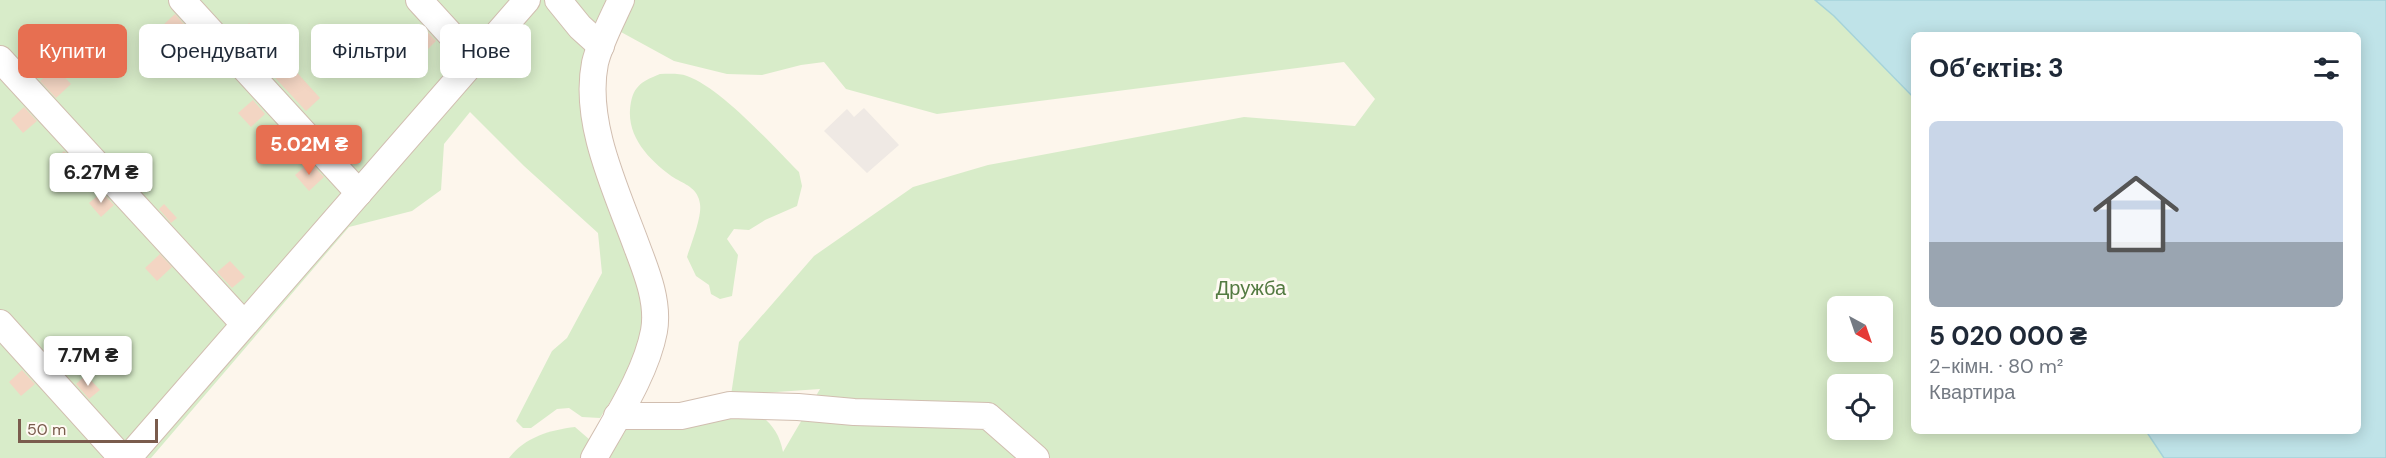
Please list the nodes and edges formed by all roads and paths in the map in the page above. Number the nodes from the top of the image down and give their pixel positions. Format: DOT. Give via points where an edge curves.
graph roads {
  1 [pos="182,0"];
  2 [pos="419,0"];
  3 [pos="527,0"];
  4 [pos="558,0"];
  5 [pos="621,0"];
  6 [pos="441,24"];
  7 [pos="506,24"];
  8 [pos="601,46"];
  9 [pos="0,58"];
  10 [pos="458,78"];
  11 [pos="359,193"];
  12 [pos="0,323"];
  13 [pos="244,324"];
  14 [pos="617,416"];
  15 [pos="122,458"];
  16 [pos="128,458"];
  17 [pos="594,458"];
  18 [pos="1036,458"];
  1 -- 11 [label="street"];
  2 -- 6 [label="street"];
  3 -- 7 [label="street"];
  4 -- 8 [label="street"];
  5 -- 8 [label="street"];
  8 -- 14 [label="street" via="592,95 597,129 654,304 654,330 646,360"];
  9 -- 13 [label="street"];
  10 -- 11 [label="street"];
  11 -- 13 [label="street"];
  12 -- 15 [label="street"];
  13 -- 16 [label="street"];
  14 -- 17 [label="street"];
  14 -- 18 [label="street" via="681,416 730,405 988,416"];
}
